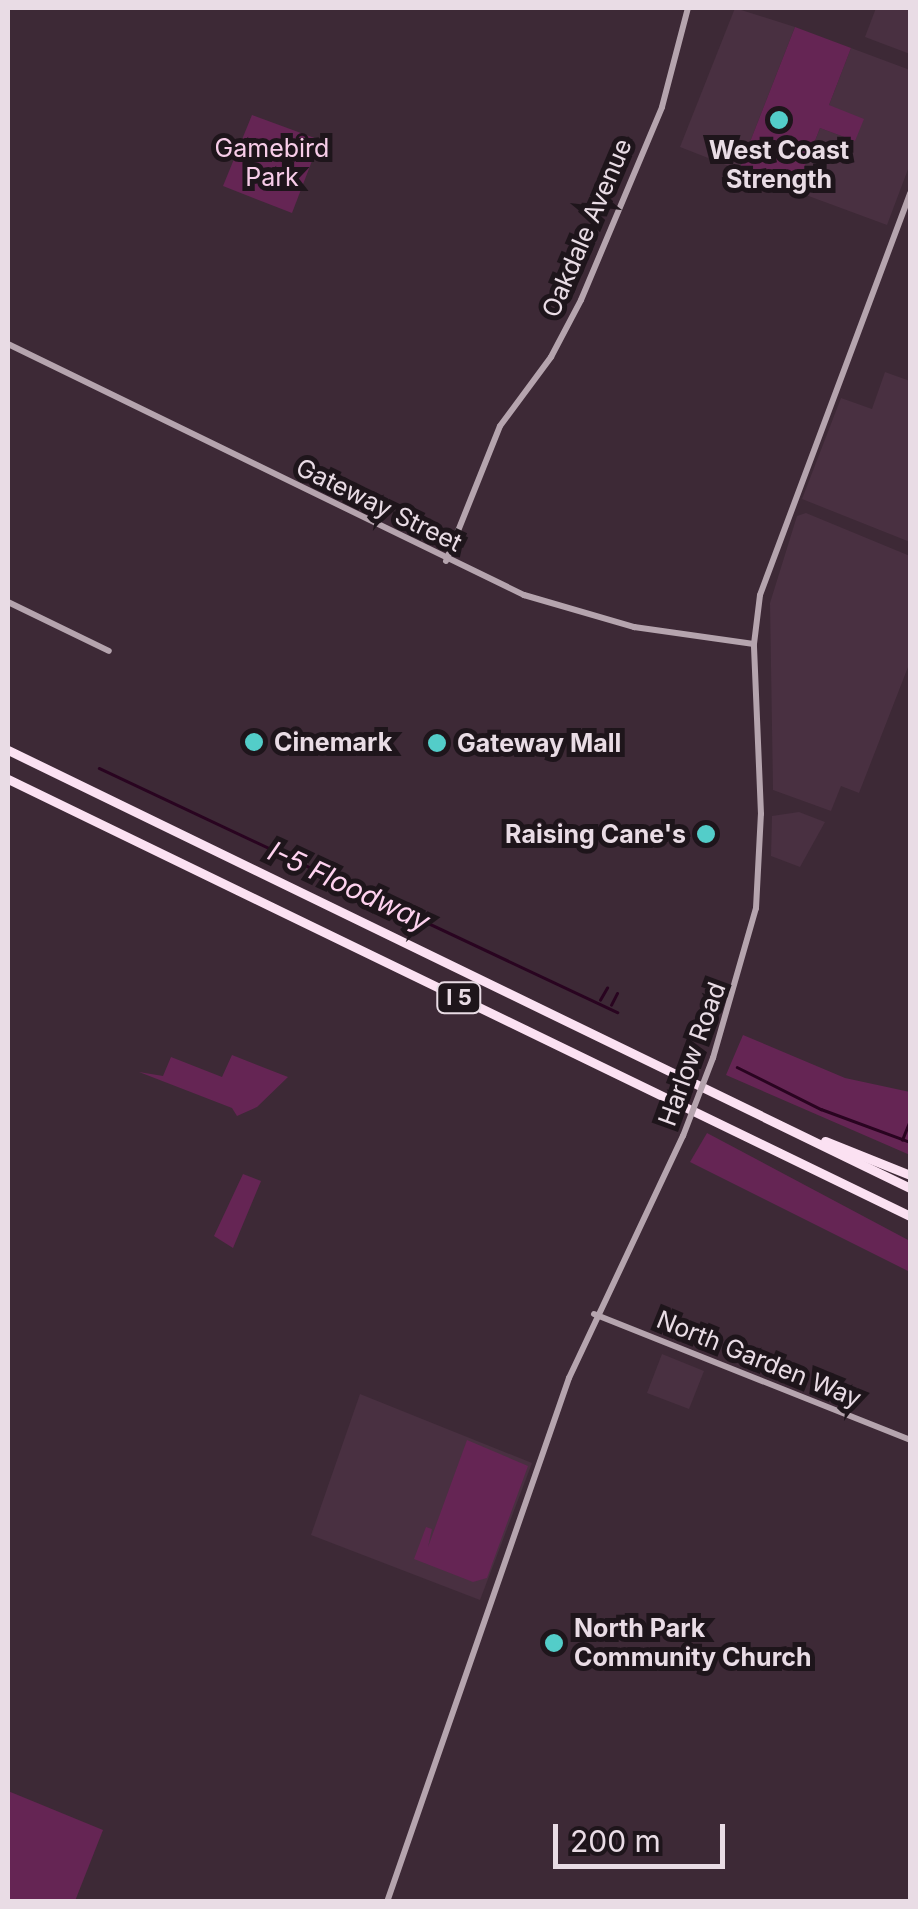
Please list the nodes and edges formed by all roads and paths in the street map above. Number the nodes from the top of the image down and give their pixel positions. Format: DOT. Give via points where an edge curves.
graph roads {
  1 [pos="688,8"];
  2 [pos="910,193"];
  3 [pos="8,344"];
  4 [pos="446,560"];
  5 [pos="8,602"];
  6 [pos="754,644"];
  7 [pos="109,651"];
  8 [pos="8,750"];
  9 [pos="8,778"];
  10 [pos="749,1110"];
  11 [pos="910,1175"];
  12 [pos="910,1188"];
  13 [pos="910,1216"];
  14 [pos="594,1314"];
  15 [pos="910,1440"];
  16 [pos="388,1902"];
  1 -- 4 [label="main road, Oakdale Avenue" via="662,107 581,300 551,357 500,426"];
  2 -- 6 [label="main road, Harlow Road" via="768,562"];
  3 -- 4 [label="main road, Gateway Street"];
  4 -- 6 [label="main road, Gateway Street" via="592,617"];
  5 -- 7 [label="main road"];
  6 -- 14 [label="main road, Harlow Road, bridge" via="762,814 756,908 713,1058 660,1196"];
  8 -- 10 [label="highway, I 5"];
  9 -- 13 [label="highway, I 5"];
  10 -- 11 [label="highway"];
  10 -- 12 [label="highway, I 5"];
  14 -- 15 [label="main road, North Garden Way"];
  14 -- 16 [label="main road, Harlow Road"];
}
